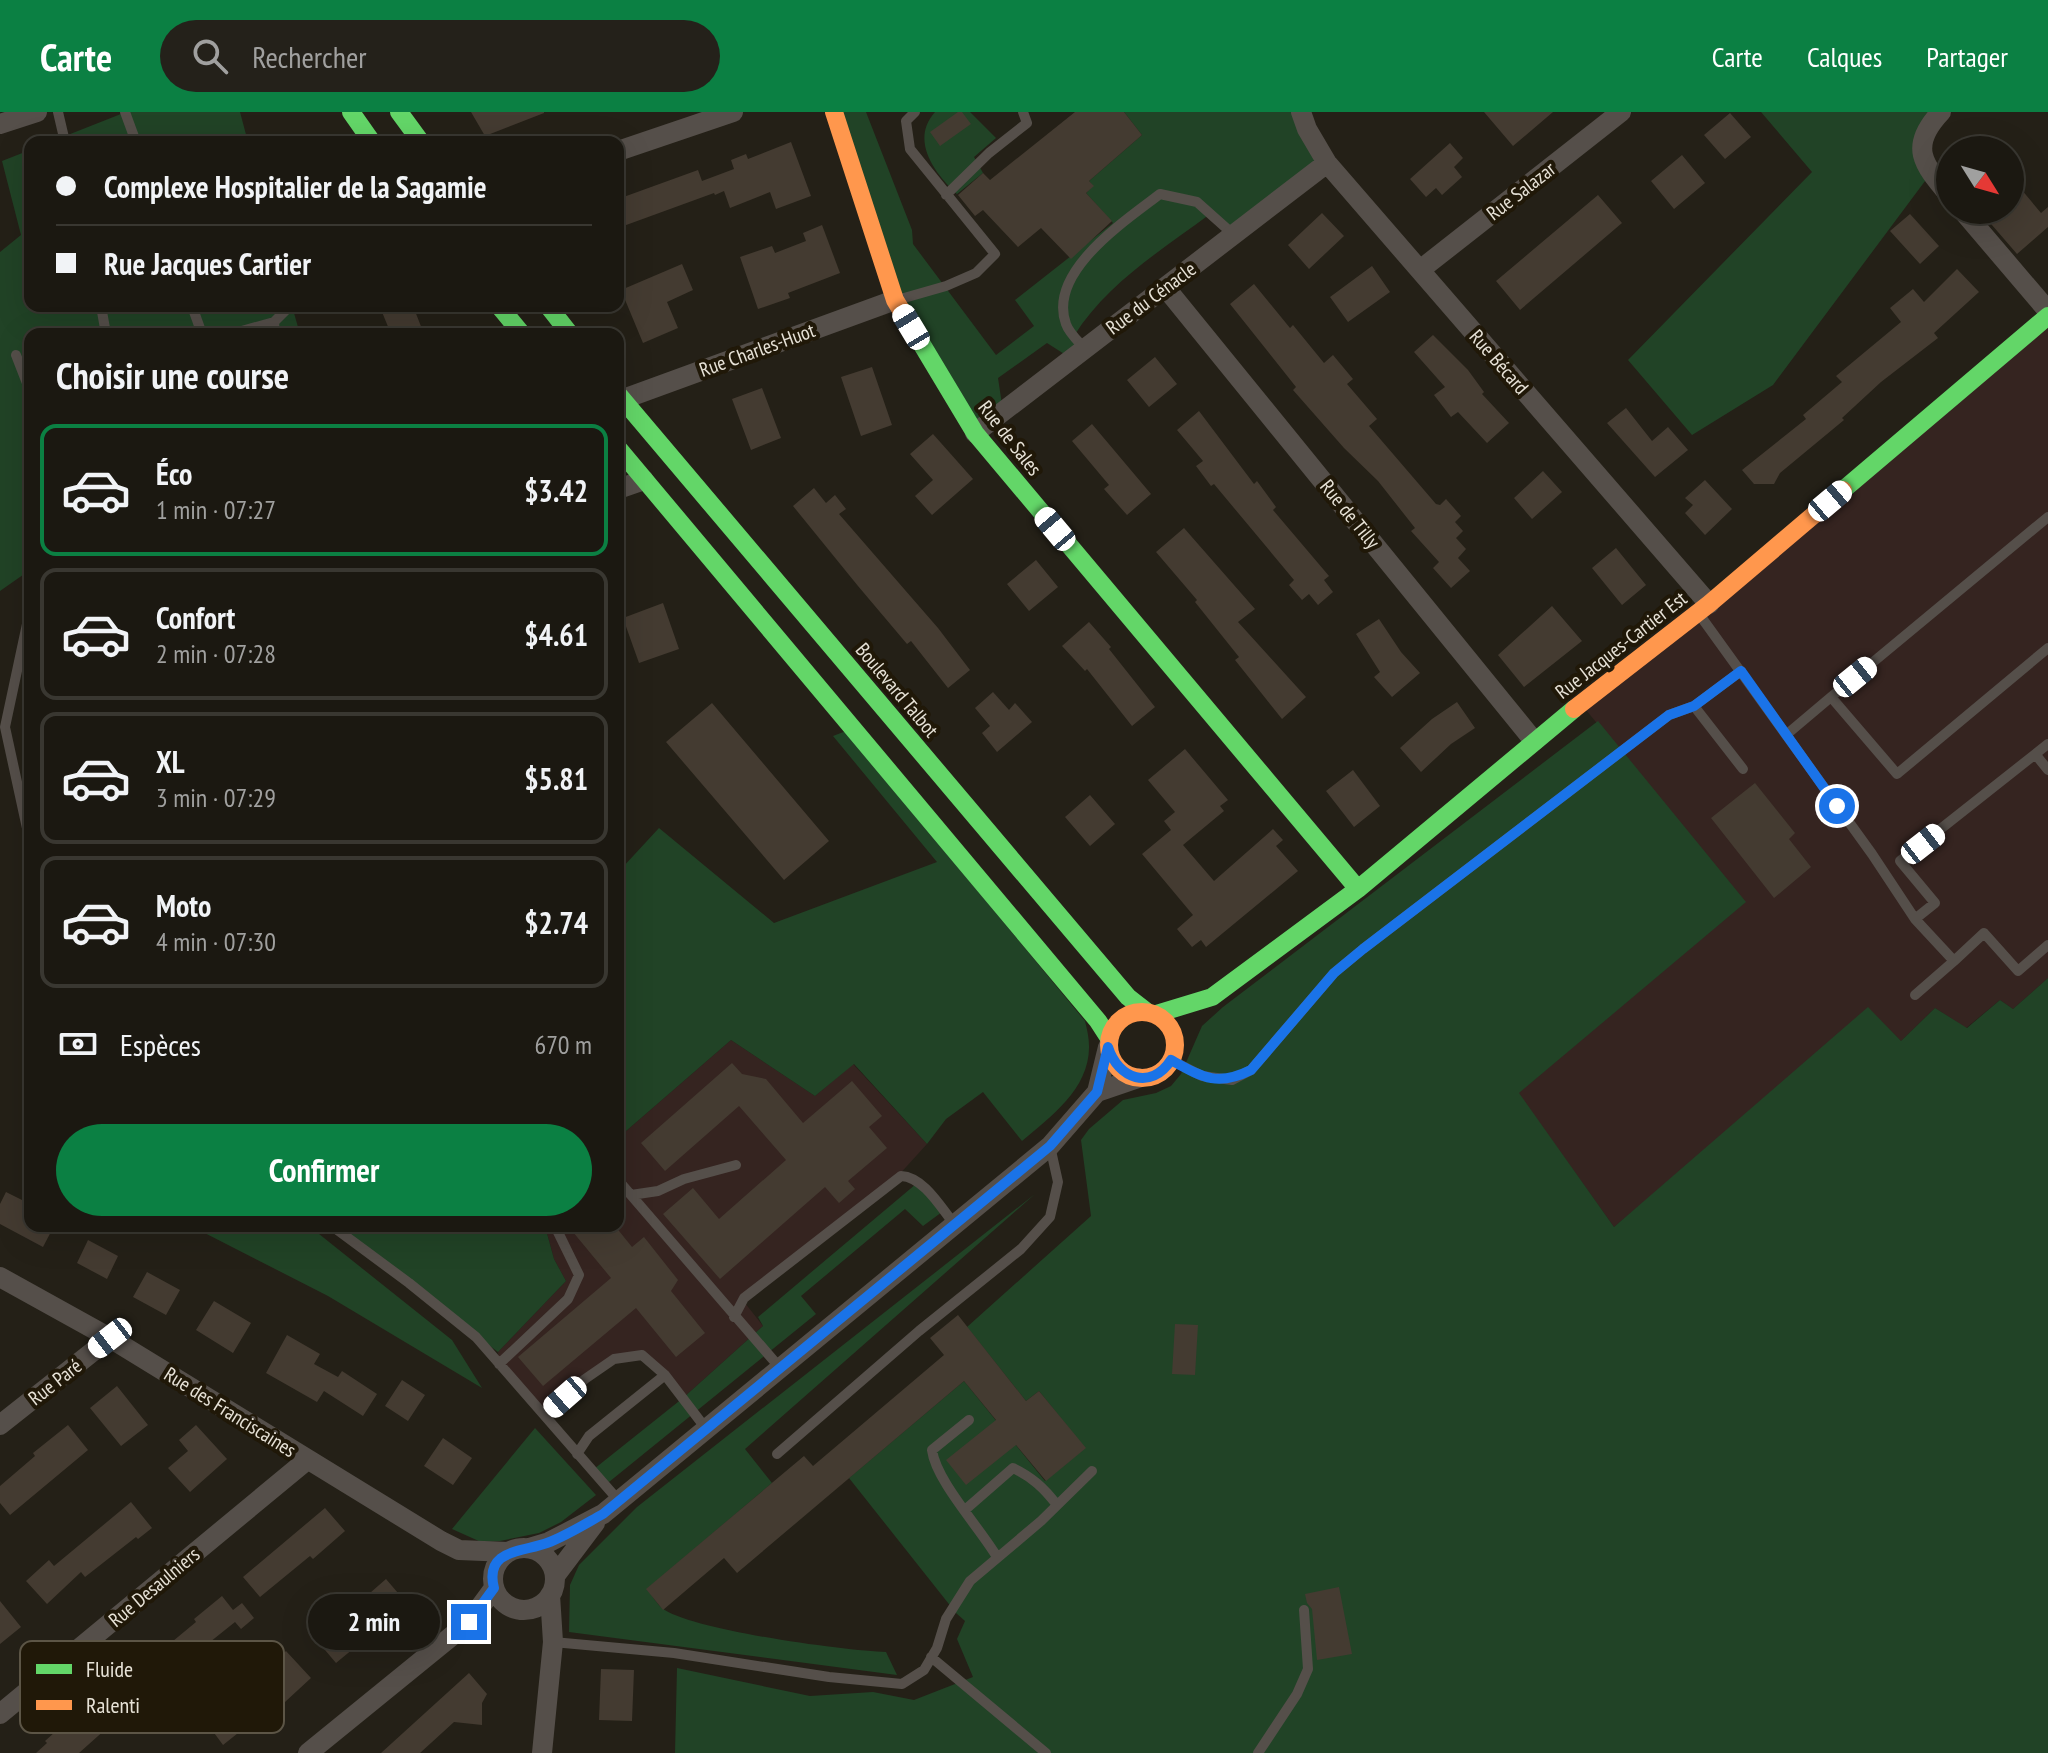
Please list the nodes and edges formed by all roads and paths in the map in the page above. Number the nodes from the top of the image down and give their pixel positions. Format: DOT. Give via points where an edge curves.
graph roads {
  1 [pos="37,112"];
  2 [pos="58,112"];
  3 [pos="125,112"];
  4 [pos="351,112"];
  5 [pos="399,112"];
  6 [pos="733,112"];
  7 [pos="834,112"];
  8 [pos="915,112"];
  9 [pos="1023,112"];
  10 [pos="1301,112"];
  11 [pos="1621,112"];
  12 [pos="1941,112"];
  13 [pos="0,124"];
  14 [pos="64,136"];
  15 [pos="134,136"];
  16 [pos="368,136"];
  17 [pos="417,136"];
  18 [pos="624,149"];
  19 [pos="1327,163"];
  20 [pos="1936,179"];
  21 [pos="946,195"];
  22 [pos="1974,224"];
  23 [pos="1234,235"];
  24 [pos="1420,270"];
  25 [pos="1165,287"];
  26 [pos="895,300"];
  27 [pos="284,312"];
  28 [pos="504,312"];
  29 [pos="553,312"];
  30 [pos="2048,313"];
  31 [pos="274,322"];
  32 [pos="252,328"];
  33 [pos="274,328"];
  34 [pos="517,328"];
  35 [pos="565,328"];
  36 [pos="1085,349"];
  37 [pos="16,355"];
  38 [pos="24,376"];
  39 [pos="624,396"];
  40 [pos="624,404"];
  41 [pos="975,433"];
  42 [pos="624,455"];
  43 [pos="644,480"];
  44 [pos="624,487"];
  45 [pos="2048,517"];
  46 [pos="1703,608"];
  47 [pos="24,638"];
  48 [pos="2048,648"];
  49 [pos="1741,671"];
  50 [pos="1831,697"];
  51 [pos="1694,706"];
  52 [pos="1786,735"];
  53 [pos="1534,741"];
  54 [pos="2048,744"];
  55 [pos="2036,755"];
  56 [pos="1743,769"];
  57 [pos="2048,770"];
  58 [pos="24,814"];
  59 [pos="1358,889"];
  60 [pos="1915,919"];
  61 [pos="2048,945"];
  62 [pos="1954,961"];
  63 [pos="1915,995"];
  64 [pos="1212,997"];
  65 [pos="1151,1013"];
  66 [pos="1109,1042"];
  67 [pos="1173,1055"];
  68 [pos="1138,1078"];
  69 [pos="1097,1092"];
  70 [pos="1050,1146"];
  71 [pos="736,1165"];
  72 [pos="624,1187"];
  73 [pos="631,1195"];
  74 [pos="955,1225"];
  75 [pos="340,1232"];
  76 [pos="558,1232"];
  77 [pos="0,1277"];
  78 [pos="734,1317"];
  79 [pos="110,1338"];
  80 [pos="499,1364"];
  81 [pos="781,1369"];
  82 [pos="665,1375"];
  83 [pos="544,1415"];
  84 [pos="969,1420"];
  85 [pos="0,1425"];
  86 [pos="707,1430"];
  87 [pos="577,1454"];
  88 [pos="777,1454"];
  89 [pos="307,1460"];
  90 [pos="1092,1471"];
  91 [pos="619,1501"];
  92 [pos="1057,1505"];
  93 [pos="966,1509"];
  94 [pos="603,1514"];
  95 [pos="459,1550"];
  96 [pos="518,1550"];
  97 [pos="997,1557"];
  98 [pos="493,1584"];
  99 [pos="552,1586"];
  100 [pos="521,1609"];
  101 [pos="1304,1610"];
  102 [pos="469,1622"];
  103 [pos="88,1641"];
  104 [pos="553,1642"];
  105 [pos="931,1657"];
  106 [pos="20,1697"];
  107 [pos="0,1714"];
  108 [pos="308,1753"];
  109 [pos="542,1753"];
  110 [pos="1046,1753"];
  111 [pos="1258,1753"];
  1 -- 13 [label="street"];
  2 -- 14 [label="lane"];
  3 -- 15 [label="lane"];
  4 -- 16 [label="main road"];
  5 -- 17 [label="main road"];
  6 -- 18 [label="street"];
  7 -- 26 [label="main road, Rue de Sales"];
  8 -- 21 [label="lane" via="906,121 910,149"];
  9 -- 21 [label="lane" via="1027,123"];
  10 -- 19 [label="street, Rue Bécard"];
  11 -- 24 [label="street, Rue Salazar"];
  12 -- 20 [label="street" via="1922,139 1922,157"];
  19 -- 23 [label="street, Rue du Cénacle"];
  19 -- 24 [label="street, Rue Bécard"];
  21 -- 26 [label="lane" via="995,254 976,273"];
  22 -- 30 [label="street"];
  23 -- 25 [label="street, Rue du Cénacle"];
  23 -- 36 [label="lane" via="1197,202 1160,194 1136,212 1082,259 1062,299 1066,326"];
  24 -- 46 [label="street, Rue Bécard"];
  25 -- 36 [label="street, Rue du Cénacle"];
  25 -- 53 [label="street, Rue de Tilly"];
  26 -- 39 [label="street, Rue Charles-Huot"];
  26 -- 41 [label="main road, Rue de Sales"];
  27 -- 31 [label="lane"];
  28 -- 34 [label="main road"];
  29 -- 35 [label="main road"];
  30 -- 46 [label="main road, Rue Jacques-Cartier Est"];
  31 -- 32 [label="lane"];
  31 -- 33 [label="lane"];
  36 -- 41 [label="street, Rue du Cénacle"];
  37 -- 38 [label="lane"];
  40 -- 65 [label="main road, Boulevard Talbot" via="1128,997"];
  41 -- 59 [label="main road, Rue de Sales"];
  42 -- 43 [label="main road"];
  43 -- 44 [label="street"];
  43 -- 66 [label="main road" via="1098,1021"];
  45 -- 50 [label="lane"];
  46 -- 49 [label="lane"];
  46 -- 53 [label="main road, Rue Jacques-Cartier Est"];
  47 -- 58 [label="lane" via="5,727"];
  48 -- 50 [label="lane" via="1897,774"];
  49 -- 51 [label="lane"];
  49 -- 52 [label="lane"];
  50 -- 52 [label="lane"];
  51 -- 56 [label="lane"];
  51 -- 67 [label="lane" via="1669,715 1363,949 1334,973 1251,1070 1232,1080 1202,1076"];
  52 -- 60 [label="lane"];
  53 -- 59 [label="main road, Rue Jacques-Cartier Est"];
  54 -- 55 [label="lane"];
  55 -- 57 [label="lane"];
  55 -- 60 [label="lane" via="1900,861 1935,903"];
  59 -- 64 [label="main road, Rue Jacques-Cartier Est"];
  60 -- 62 [label="lane"];
  61 -- 62 [label="lane" via="2018,971 1984,933"];
  62 -- 63 [label="lane"];
  64 -- 65 [label="main road, Rue Jacques-Cartier Est"];
  64 -- 67 [label="main road, Rue Jacques-Cartier Est"];
  65 -- 66 [label="main road" via="1120,1019"];
  65 -- 67 [label="main road" via="1172,1031"];
  66 -- 68 [label="main road" via="1117,1067"];
  66 -- 69 [label="street"];
  67 -- 68 [label="main road" via="1161,1071"];
  68 -- 69 [label="street"];
  69 -- 70 [label="street"];
  70 -- 74 [label="street"];
  70 -- 88 [label="lane" via="1058,1182 1050,1217 1021,1249"];
  71 -- 73 [label="lane"];
  72 -- 73 [label="lane"];
  73 -- 78 [label="lane"];
  74 -- 78 [label="lane" via="921,1184 901,1176 744,1298"];
  74 -- 81 [label="street"];
  75 -- 80 [label="lane" via="465,1328"];
  76 -- 80 [label="lane" via="579,1275 568,1299"];
  77 -- 79 [label="street, Rue des Franciscaines"];
  78 -- 81 [label="lane"];
  79 -- 85 [label="street, Rue Paré"];
  79 -- 89 [label="street, Rue des Franciscaines"];
  80 -- 83 [label="lane"];
  81 -- 86 [label="street"];
  82 -- 83 [label="lane" via="642,1355 614,1359"];
  82 -- 86 [label="lane"];
  82 -- 87 [label="lane" via="589,1436"];
  83 -- 87 [label="lane"];
  84 -- 93 [label="lane" via="932,1450 934,1465"];
  86 -- 91 [label="street"];
  87 -- 91 [label="lane"];
  89 -- 95 [label="street, Rue des Franciscaines"];
  89 -- 103 [label="street, Rue Desaulniers"];
  90 -- 92 [label="lane"];
  91 -- 94 [label="street"];
  92 -- 93 [label="lane" via="1043,1487 1013,1468"];
  92 -- 97 [label="lane"];
  93 -- 97 [label="lane"];
  94 -- 96 [label="street" via="549,1542"];
  94 -- 99 [label="street"];
  95 -- 96 [label="street, Rue des Franciscaines"];
  95 -- 98 [label="street, Rue des Franciscaines"];
  96 -- 98 [label="street" via="500,1559"];
  96 -- 99 [label="street" via="547,1558"];
  97 -- 105 [label="lane" via="970,1581 946,1619"];
  98 -- 100 [label="street" via="499,1598"];
  98 -- 102 [label="street"];
  99 -- 100 [label="street" via="543,1603"];
  99 -- 104 [label="street"];
  100 -- 102 [label="street"];
  100 -- 104 [label="street"];
  101 -- 111 [label="lane" via="1308,1669"];
  102 -- 108 [label="street"];
  104 -- 105 [label="lane" via="902,1684 924,1670"];
  104 -- 109 [label="street"];
  105 -- 110 [label="lane"];
  106 -- 107 [label="street, Rue Desaulniers"];
}
